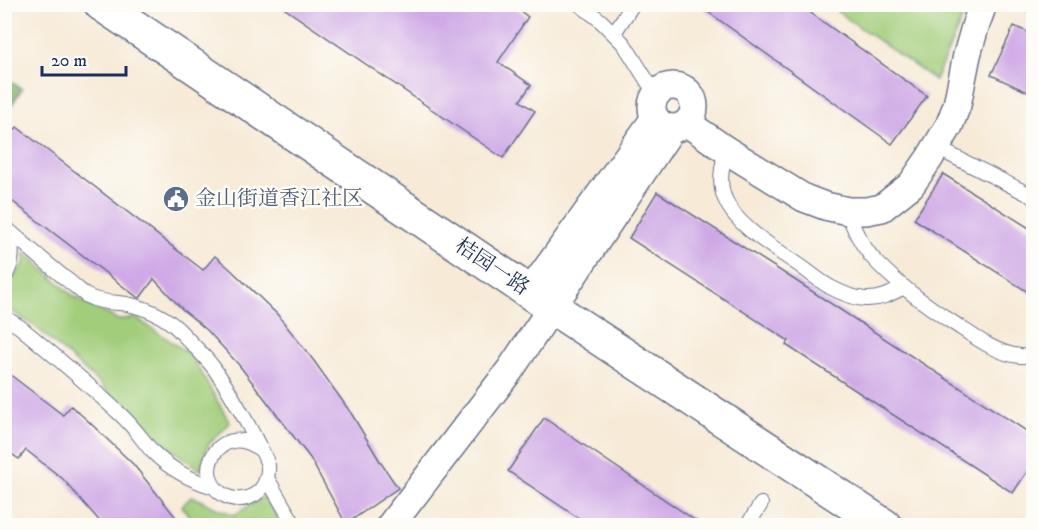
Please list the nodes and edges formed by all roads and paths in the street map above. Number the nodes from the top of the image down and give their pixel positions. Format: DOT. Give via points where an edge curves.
graph roads {
  1 [pos="101,4"];
  2 [pos="579,4"];
  3 [pos="633,4"];
  4 [pos="983,4"];
  5 [pos="1029,4"];
  6 [pos="1034,7"];
  7 [pos="614,33"];
  8 [pos="668,116"];
  9 [pos="937,147"];
  10 [pos="726,150"];
  11 [pos="1034,197"];
  12 [pos="848,211"];
  13 [pos="6,227"];
  14 [pos="4,278"];
  15 [pos="904,287"];
  16 [pos="541,300"];
  17 [pos="4,317"];
  18 [pos="1034,354"];
  19 [pos="261,450"];
  20 [pos="267,478"];
  21 [pos="214,487"];
  22 [pos="760,504"];
  23 [pos="296,525"];
  24 [pos="390,525"];
  25 [pos="747,525"];
  26 [pos="885,525"];
  1 -- 16 [label="street, 桔园一路"];
  2 -- 7 [label="lane"];
  3 -- 7 [label="lane"];
  4 -- 9 [label="street" via="957,105"];
  5 -- 6 [label="lane"];
  7 -- 8 [label="lane"];
  8 -- 10 [label="street"];
  8 -- 16 [label="street"];
  9 -- 11 [label="lane"];
  9 -- 12 [label="street" via="911,185 882,208"];
  10 -- 12 [label="street" via="804,198"];
  10 -- 15 [label="lane" via="721,170 725,199 750,231 849,296 885,297"];
  12 -- 15 [label="lane" via="850,222 870,255"];
  13 -- 14 [label="lane" via="12,258"];
  13 -- 19 [label="lane" via="88,296 145,309 177,328 230,391"];
  15 -- 18 [label="lane" via="996,349 1022,357"];
  16 -- 24 [label="street" via="510,370"];
  16 -- 26 [label="street, 桔园一路"];
  17 -- 21 [label="lane" via="28,333 123,417 164,462 197,482"];
  19 -- 20 [label="lane" via="266,458"];
  19 -- 21 [label="lane" via="233,440 216,450 209,468"];
  20 -- 21 [label="lane" via="263,487 248,498 229,498"];
  20 -- 23 [label="lane"];
  22 -- 25 [label="lane"];
}
